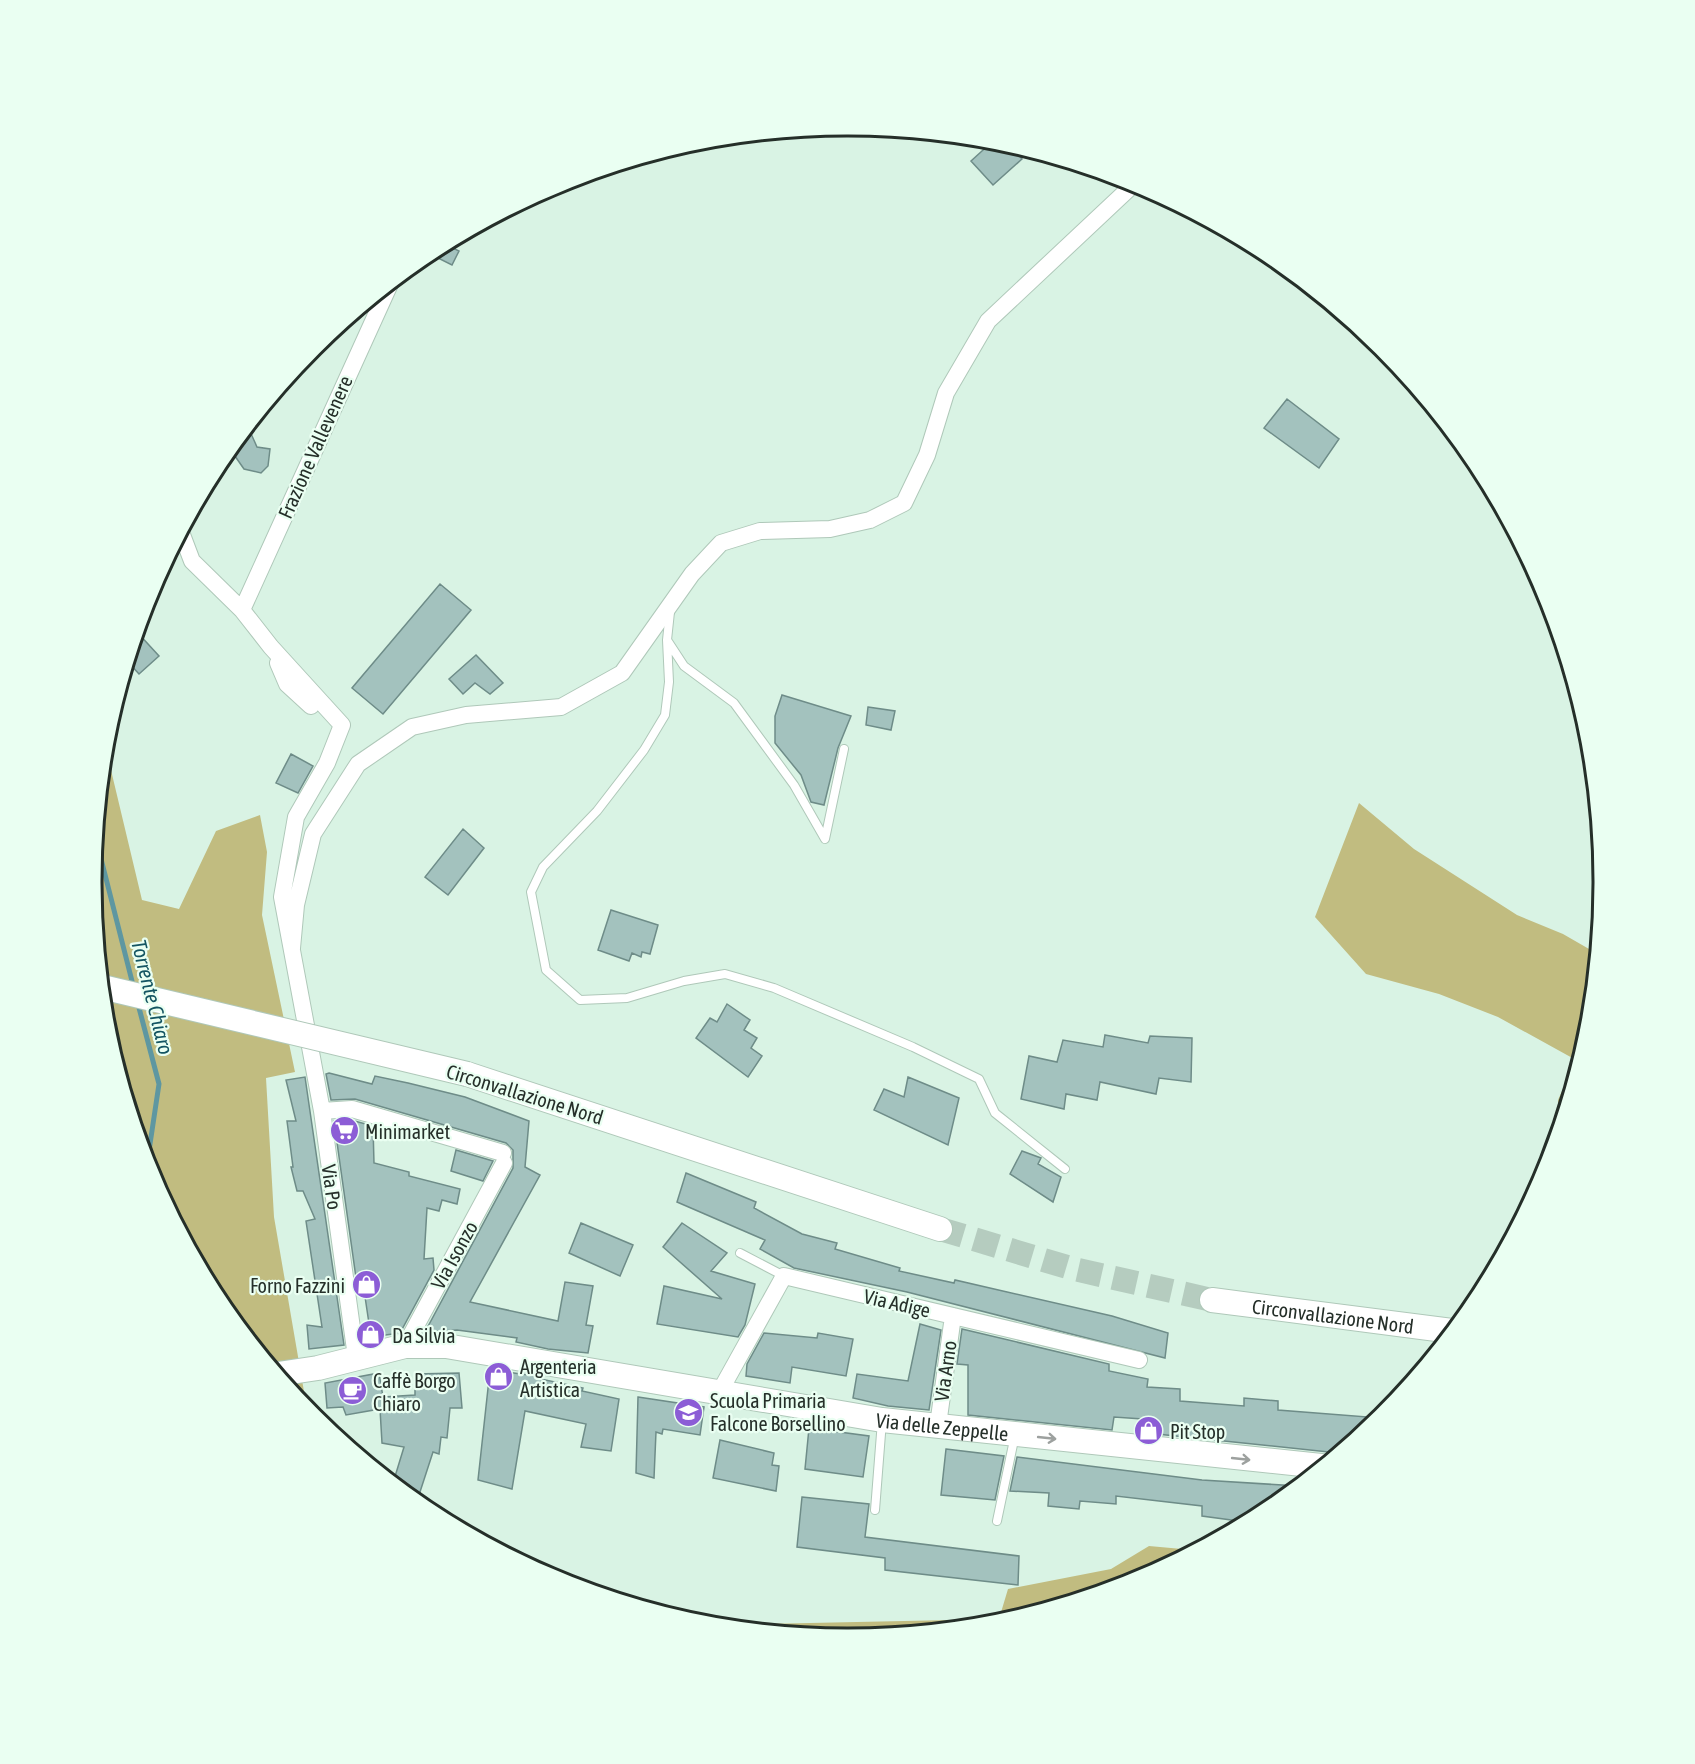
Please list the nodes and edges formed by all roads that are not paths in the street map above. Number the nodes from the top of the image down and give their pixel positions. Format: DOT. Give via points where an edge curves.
graph roads {
  1 [pos="1127,191"];
  2 [pos="383,300"];
  3 [pos="185,542"];
  4 [pos="670,607"];
  5 [pos="242,610"];
  6 [pos="667,640"];
  7 [pos="844,749"];
  8 [pos="292,948"];
  9 [pos="110,989"];
  10 [pos="322,1111"];
  11 [pos="1065,1169"];
  12 [pos="940,1229"];
  13 [pos="740,1253"];
  14 [pos="784,1276"];
  15 [pos="1212,1300"];
  16 [pos="953,1316"];
  17 [pos="1443,1330"];
  18 [pos="405,1346"];
  19 [pos="356,1357"];
  20 [pos="1139,1360"];
  21 [pos="286,1373"];
  22 [pos="719,1393"];
  23 [pos="882,1420"];
  24 [pos="938,1425"];
  25 [pos="1015,1434"];
  26 [pos="1311,1465"];
  27 [pos="875,1510"];
  28 [pos="997,1521"];
  1 -- 4 [label="street" via="988,321 946,393 927,455 904,503 870,520 830,529 760,531 721,543 692,574"];
  2 -- 5 [label="street, Frazione Vallevenere"];
  3 -- 5 [label="street" via="192,561"];
  4 -- 6 [label="lane"];
  4 -- 8 [label="street" via="622,673 561,707 466,716 412,727 358,764 313,834 296,905"];
  5 -- 8 [label="street" via="342,725 327,763 296,817 282,897"];
  6 -- 7 [label="lane" via="684,666 734,703 794,785 825,839"];
  6 -- 11 [label="lane" via="669,682 665,715 597,812 543,867 531,892 546,970 580,1000 627,998 725,974 774,988 978,1079 995,1113"];
  8 -- 10 [label="street, Via Po"];
  9 -- 12 [label="main road, Circonvallazione Nord, bridge" via="466,1074"];
  10 -- 18 [label="street, Via Isonzo" via="352,1109 504,1158"];
  10 -- 19 [label="street, Via Po"];
  13 -- 14 [label="lane"];
  14 -- 16 [label="street, Via Adige"];
  14 -- 22 [label="street"];
  15 -- 17 [label="main road, Circonvallazione Nord"];
  16 -- 20 [label="street, Via Adige"];
  16 -- 24 [label="street, Via Arno"];
  18 -- 19 [label="main road, Via delle Zeppelle"];
  18 -- 22 [label="main road, Via delle Zeppelle" via="446,1346"];
  19 -- 21 [label="main road, Via delle Zeppelle"];
  22 -- 23 [label="main road, Via delle Zeppelle"];
  23 -- 24 [label="main road, Via delle Zeppelle"];
  23 -- 27 [label="lane"];
  24 -- 25 [label="main road, Via delle Zeppelle"];
  25 -- 26 [label="main road, Via delle Zeppelle, one-way"];
  25 -- 28 [label="lane"];
}
